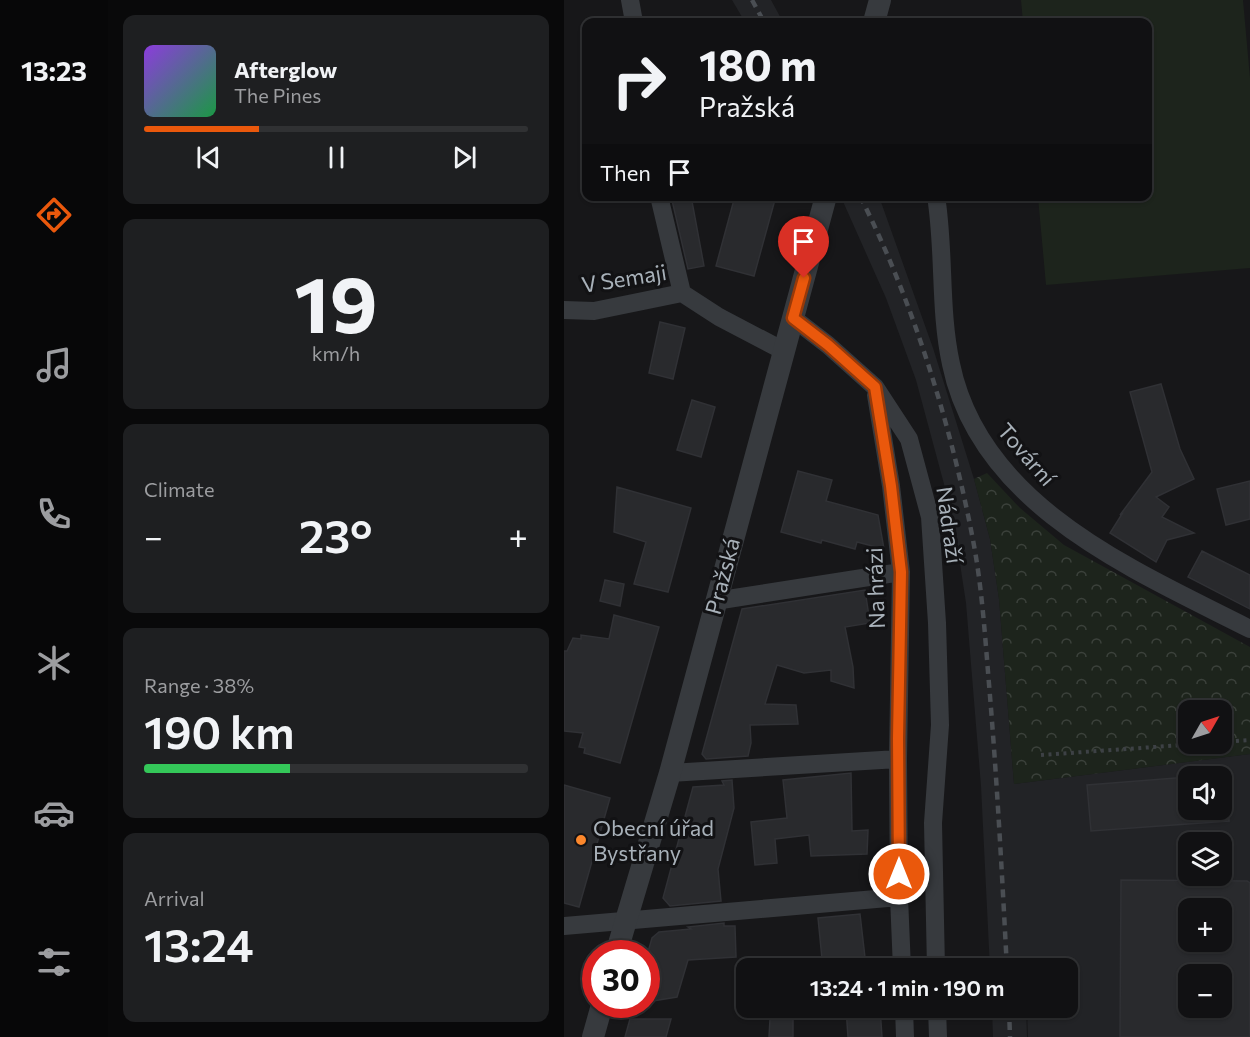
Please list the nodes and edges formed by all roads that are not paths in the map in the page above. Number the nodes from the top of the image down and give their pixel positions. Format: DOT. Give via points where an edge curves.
graph roads {
  1 [pos="630,0"];
  2 [pos="880,0"];
  3 [pos="633,18"];
  4 [pos="875,18"];
  5 [pos="660,201"];
  6 [pos="825,201"];
  7 [pos="936,201"];
  8 [pos="681,293"];
  9 [pos="564,310"];
  10 [pos="793,318"];
  11 [pos="784,351"];
  12 [pos="875,387"];
  13 [pos="901,572"];
  14 [pos="715,601"];
  15 [pos="1250,629"];
  16 [pos="898,759"];
  17 [pos="670,773"];
  18 [pos="899,897"];
  19 [pos="626,919"];
  20 [pos="564,926"];
  21 [pos="620,940"];
  22 [pos="902,958"];
  23 [pos="936,958"];
  24 [pos="598,1018"];
  25 [pos="904,1018"];
  26 [pos="937,1018"];
  27 [pos="593,1037"];
  28 [pos="905,1037"];
  29 [pos="938,1037"];
  1 -- 3 [label="street"];
  2 -- 4 [label="street"];
  5 -- 8 [label="street"];
  6 -- 10 [label="street, Pražská"];
  7 -- 15 [label="street, Tovární" via="950,363 961,401 997,463 1038,504 1087,542"];
  8 -- 9 [label="street, V Semaji" via="594,311"];
  8 -- 11 [label="street, V Semaji"];
  10 -- 11 [label="street, Pražská"];
  10 -- 12 [label="street"];
  11 -- 14 [label="street, Pražská"];
  12 -- 13 [label="street, Na hrázi"];
  12 -- 23 [label="street, Nádraží" via="909,439 930,518 940,725 933,823"];
  13 -- 14 [label="street"];
  13 -- 16 [label="street, Na hrázi"];
  14 -- 17 [label="street, Pražská"];
  16 -- 17 [label="street"];
  16 -- 18 [label="street, Na hrázi"];
  17 -- 19 [label="street, Pražská"];
  18 -- 19 [label="street"];
  18 -- 22 [label="street, Na hrázi"];
  19 -- 20 [label="street"];
  19 -- 21 [label="street, Pražská"];
  24 -- 27 [label="street"];
  25 -- 28 [label="street"];
  26 -- 29 [label="street"];
}
